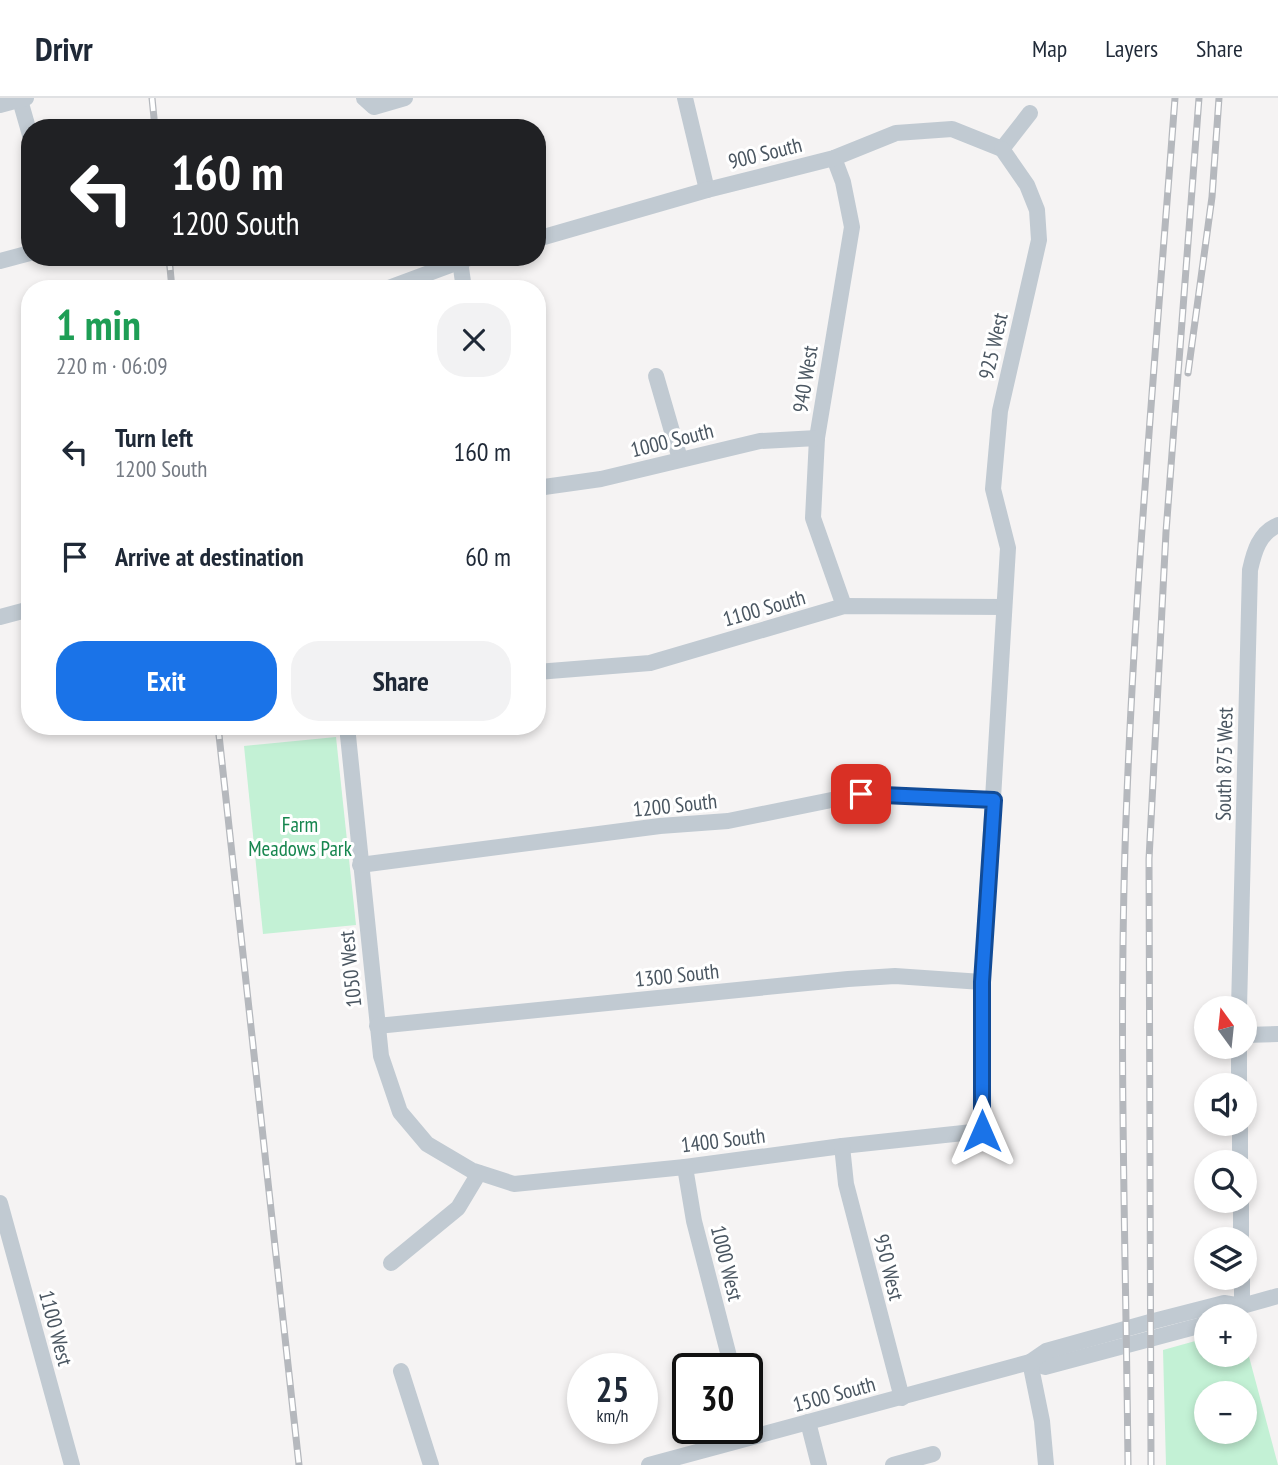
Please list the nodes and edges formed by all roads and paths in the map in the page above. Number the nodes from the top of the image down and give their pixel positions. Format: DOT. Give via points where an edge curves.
graph roads {
  1 [pos="364,98"];
  2 [pos="405,98"];
  3 [pos="685,98"];
  4 [pos="23,99"];
  5 [pos="0,105"];
  6 [pos="1030,113"];
  7 [pos="27,119"];
  8 [pos="1002,149"];
  9 [pos="834,158"];
  10 [pos="706,190"];
  11 [pos="546,236"];
  12 [pos="21,255"];
  13 [pos="0,261"];
  14 [pos="447,266"];
  15 [pos="410,280"];
  16 [pos="656,376"];
  17 [pos="817,438"];
  18 [pos="680,459"];
  19 [pos="546,487"];
  20 [pos="1274,526"];
  21 [pos="844,606"];
  22 [pos="21,611"];
  23 [pos="1004,614"];
  24 [pos="0,617"];
  25 [pos="546,671"];
  26 [pos="348,735"];
  27 [pos="994,800"];
  28 [pos="360,865"];
  29 [pos="982,982"];
  30 [pos="1239,996"];
  31 [pos="377,1026"];
  32 [pos="1278,1034"];
  33 [pos="1257,1035"];
  34 [pos="842,1146"];
  35 [pos="685,1167"];
  36 [pos="475,1171"];
  37 [pos="0,1203"];
  38 [pos="391,1263"];
  39 [pos="1278,1296"];
  40 [pos="1256,1304"];
  41 [pos="1194,1311"];
  42 [pos="1194,1327"];
  43 [pos="728,1353"];
  44 [pos="1030,1362"];
  45 [pos="401,1371"];
  46 [pos="902,1398"];
  47 [pos="808,1422"];
  48 [pos="763,1430"];
  49 [pos="713,1444"];
  50 [pos="933,1454"];
  51 [pos="72,1465"];
  52 [pos="431,1465"];
  53 [pos="649,1465"];
  54 [pos="819,1465"];
  55 [pos="893,1465"];
  56 [pos="1046,1465"];
  1 -- 2 [label="street" via="374,107"];
  3 -- 10 [label="street"];
  4 -- 5 [label="street"];
  4 -- 7 [label="street"];
  6 -- 8 [label="street"];
  8 -- 9 [label="street, 900 South" via="952,129 896,133"];
  8 -- 23 [label="street, 925 West" via="1027,185 1037,210 1039,240 1000,411 993,489 1008,548"];
  9 -- 10 [label="street, 900 South"];
  9 -- 17 [label="street, 940 West" via="852,227"];
  10 -- 11 [label="street, 900 South"];
  12 -- 13 [label="street"];
  14 -- 15 [label="street"];
  16 -- 18 [label="street"];
  17 -- 18 [label="street, 1000 South" via="760,441"];
  17 -- 21 [label="street, 940 West" via="813,518"];
  18 -- 19 [label="street, 1000 South" via="601,479"];
  20 -- 30 [label="street, South 875 West" via="1255,547 1250,570"];
  21 -- 23 [label="street, 1100 South"];
  21 -- 25 [label="street, 1100 South" via="650,663"];
  22 -- 24 [label="street"];
  23 -- 27 [label="street, 925 West"];
  26 -- 28 [label="street, 1050 West"];
  27 -- 28 [label="street, 1200 South" via="861,794 728,821"];
  27 -- 29 [label="street"];
  28 -- 31 [label="street, 1050 West"];
  29 -- 31 [label="street, 1300 South" via="895,976 848,979"];
  29 -- 34 [label="street, 1400 South" via="982,1131"];
  31 -- 36 [label="street, 1050 West" via="381,1056 400,1112 426,1144"];
  32 -- 33 [label="street"];
  34 -- 35 [label="street, 1400 South"];
  34 -- 46 [label="street, 950 West" via="846,1184"];
  35 -- 36 [label="street, 1400 South" via="514,1184"];
  35 -- 43 [label="street, 1000 West" via="694,1222"];
  36 -- 38 [label="street" via="458,1208"];
  37 -- 51 [label="street, 1100 West"];
  39 -- 40 [label="street, 1500 South"];
  41 -- 44 [label="street, 1500 South" via="1046,1351"];
  42 -- 44 [label="street, 1500 South" via="1045,1367"];
  44 -- 46 [label="street, 1500 South"];
  44 -- 56 [label="street"];
  45 -- 52 [label="street"];
  46 -- 47 [label="street, 1500 South"];
  47 -- 48 [label="street, 1500 South"];
  47 -- 54 [label="street"];
  49 -- 53 [label="street, 1500 South"];
  50 -- 55 [label="street"];
}
